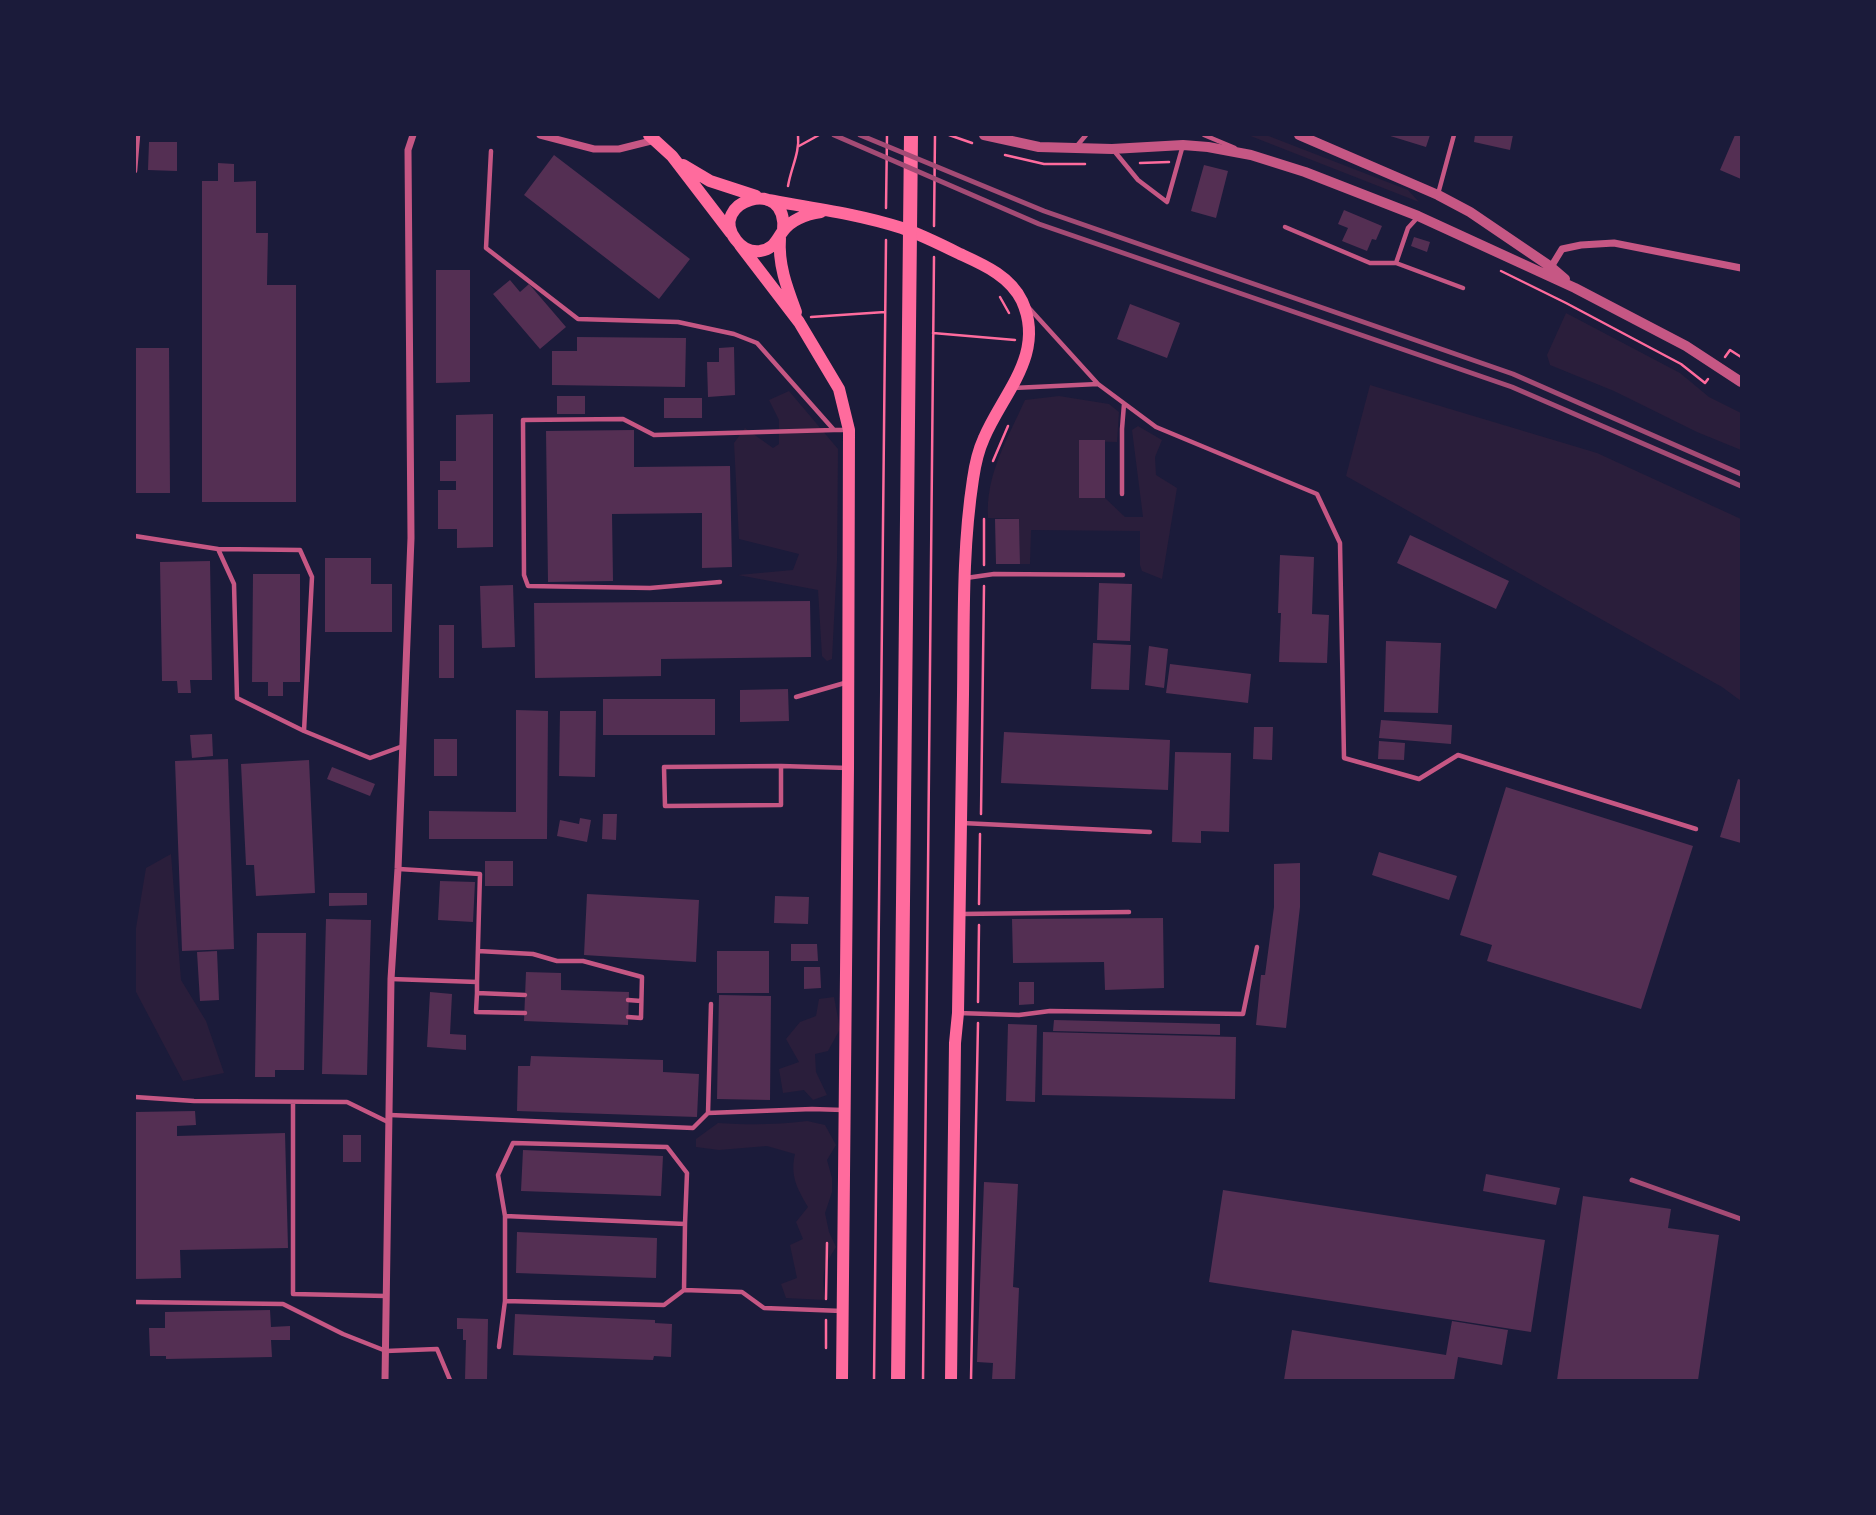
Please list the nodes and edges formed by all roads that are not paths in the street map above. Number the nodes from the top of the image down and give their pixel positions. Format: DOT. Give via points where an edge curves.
graph roads {
  1 [pos="138,135"];
  2 [pos="413,135"];
  3 [pos="540,135"];
  4 [pos="911,135"];
  5 [pos="984,135"];
  6 [pos="1086,135"];
  7 [pos="1204,135"];
  8 [pos="1299,135"];
  9 [pos="1454,135"];
  10 [pos="652,137"];
  11 [pos="1183,145"];
  12 [pos="1075,148"];
  13 [pos="1112,149"];
  14 [pos="491,150"];
  15 [pos="1251,155"];
  16 [pos="672,156"];
  17 [pos="135,171"];
  18 [pos="1438,195"];
  19 [pos="764,199"];
  20 [pos="832,210"];
  21 [pos="1418,216"];
  22 [pos="1285,227"];
  23 [pos="782,235"];
  24 [pos="738,242"];
  25 [pos="1396,263"];
  26 [pos="1551,267"];
  27 [pos="1741,268"];
  28 [pos="1463,288"];
  29 [pos="1575,288"];
  30 [pos="1021,300"];
  31 [pos="804,320"];
  32 [pos="1741,382"];
  33 [pos="1098,384"];
  34 [pos="1012,388"];
  35 [pos="1124,404"];
  36 [pos="834,430"];
  37 [pos="849,430"];
  38 [pos="1122,494"];
  39 [pos="135,536"];
  40 [pos="218,549"];
  41 [pos="1123,575"];
  42 [pos="965,578"];
  43 [pos="720,582"];
  44 [pos="848,682"];
  45 [pos="796,697"];
  46 [pos="304,731"];
  47 [pos="403,746"];
  48 [pos="781,766"];
  49 [pos="848,768"];
  50 [pos="961,823"];
  51 [pos="1696,829"];
  52 [pos="1150,832"];
  53 [pos="398,869"];
  54 [pos="1129,912"];
  55 [pos="959,914"];
  56 [pos="1257,947"];
  57 [pos="478,951"];
  58 [pos="391,979"];
  59 [pos="477,982"];
  60 [pos="477,993"];
  61 [pos="525,995"];
  62 [pos="628,1000"];
  63 [pos="641,1001"];
  64 [pos="711,1004"];
  65 [pos="525,1013"];
  66 [pos="958,1013"];
  67 [pos="628,1017"];
  68 [pos="135,1097"];
  69 [pos="293,1102"];
  70 [pos="844,1110"];
  71 [pos="708,1113"];
  72 [pos="389,1119"];
  73 [pos="505,1216"];
  74 [pos="685,1224"];
  75 [pos="684,1290"];
  76 [pos="387,1296"];
  77 [pos="135,1301"];
  78 [pos="505,1301"];
  79 [pos="843,1311"];
  80 [pos="499,1347"];
  81 [pos="386,1351"];
  82 [pos="386,1380"];
  83 [pos="450,1380"];
  84 [pos="842,1380"];
  85 [pos="898,1380"];
  86 [pos="951,1380"];
  1 -- 17 [label="lane"];
  2 -- 47 [label="street" via="408,150 411,538"];
  3 -- 10 [label="street" via="594,149 619,149"];
  4 -- 85 [label="main road"];
  5 -- 12 [label="street" via="1039,147"];
  6 -- 12 [label="lane"];
  7 -- 15 [label="lane"];
  8 -- 18 [label="street"];
  9 -- 18 [label="lane"];
  10 -- 16 [label="main road"];
  11 -- 13 [label="street"];
  11 -- 13 [label="lane" via="1167,202 1138,180"];
  11 -- 15 [label="street"];
  12 -- 13 [label="street"];
  14 -- 36 [label="lane" via="486,248 578,318 678,322 757,343"];
  15 -- 21 [label="street"];
  16 -- 19 [label="main road" via="710,181"];
  16 -- 24 [label="main road"];
  18 -- 26 [label="street"];
  19 -- 20 [label="main road"];
  19 -- 23 [label="main road" via="783,216"];
  19 -- 24 [label="main road" via="746,200 734,211 731,225"];
  20 -- 23 [label="main road" via="796,220"];
  20 -- 30 [label="main road" via="904,229 989,267"];
  21 -- 25 [label="lane" via="1408,228"];
  21 -- 29 [label="street"];
  22 -- 25 [label="lane" via="1370,263"];
  23 -- 24 [label="main road" via="762,251"];
  23 -- 31 [label="main road" via="779,254 784,278"];
  24 -- 31 [label="main road"];
  25 -- 28 [label="lane"];
  26 -- 27 [label="street" via="1562,249 1614,243"];
  26 -- 29 [label="street"];
  29 -- 32 [label="street" via="1686,346"];
  30 -- 33 [label="lane"];
  30 -- 34 [label="main road" via="1028,343"];
  31 -- 37 [label="main road" via="839,389"];
  33 -- 34 [label="lane"];
  33 -- 35 [label="lane"];
  34 -- 42 [label="main road" via="984,437 975,465"];
  35 -- 38 [label="lane"];
  35 -- 51 [label="lane" via="1156,427 1317,494 1340,542 1344,758 1419,779 1458,755"];
  36 -- 37 [label="lane"];
  36 -- 43 [label="lane" via="654,435 623,419 523,420 524,575 528,586 650,588"];
  37 -- 44 [label="main road"];
  39 -- 40 [label="lane"];
  40 -- 46 [label="lane" via="234,584 237,698"];
  40 -- 46 [label="lane" via="300,550 312,577"];
  41 -- 42 [label="lane"];
  42 -- 50 [label="main road"];
  44 -- 45 [label="lane"];
  44 -- 49 [label="main road"];
  46 -- 47 [label="lane" via="370,758"];
  47 -- 53 [label="street"];
  48 -- 48 [label="lane" via="664,767 664,806 781,805"];
  48 -- 49 [label="lane"];
  49 -- 70 [label="main road"];
  50 -- 52 [label="lane"];
  50 -- 55 [label="main road"];
  53 -- 57 [label="lane" via="480,874"];
  53 -- 58 [label="street"];
  54 -- 55 [label="lane"];
  55 -- 66 [label="main road"];
  56 -- 66 [label="lane" via="1243,1014"];
  57 -- 59 [label="lane"];
  57 -- 63 [label="lane" via="583,961 642,977"];
  58 -- 59 [label="lane"];
  58 -- 72 [label="street"];
  59 -- 60 [label="lane"];
  60 -- 61 [label="lane"];
  60 -- 65 [label="lane" via="477,1012"];
  62 -- 63 [label="lane"];
  63 -- 67 [label="lane" via="641,1018"];
  64 -- 71 [label="lane"];
  66 -- 86 [label="main road"];
  68 -- 69 [label="lane"];
  69 -- 72 [label="lane" via="347,1102"];
  69 -- 76 [label="lane" via="293,1294"];
  70 -- 71 [label="lane"];
  70 -- 79 [label="main road"];
  71 -- 72 [label="lane" via="693,1128"];
  72 -- 76 [label="street"];
  73 -- 74 [label="lane"];
  73 -- 74 [label="lane" via="498,1175 513,1143 667,1147 687,1173"];
  73 -- 78 [label="lane"];
  74 -- 75 [label="lane"];
  75 -- 78 [label="lane" via="664,1305"];
  75 -- 79 [label="lane" via="742,1292 764,1308"];
  76 -- 81 [label="street"];
  77 -- 81 [label="lane" via="283,1304"];
  78 -- 80 [label="lane"];
  79 -- 84 [label="main road"];
  81 -- 82 [label="street"];
  81 -- 83 [label="lane" via="437,1349"];
}
